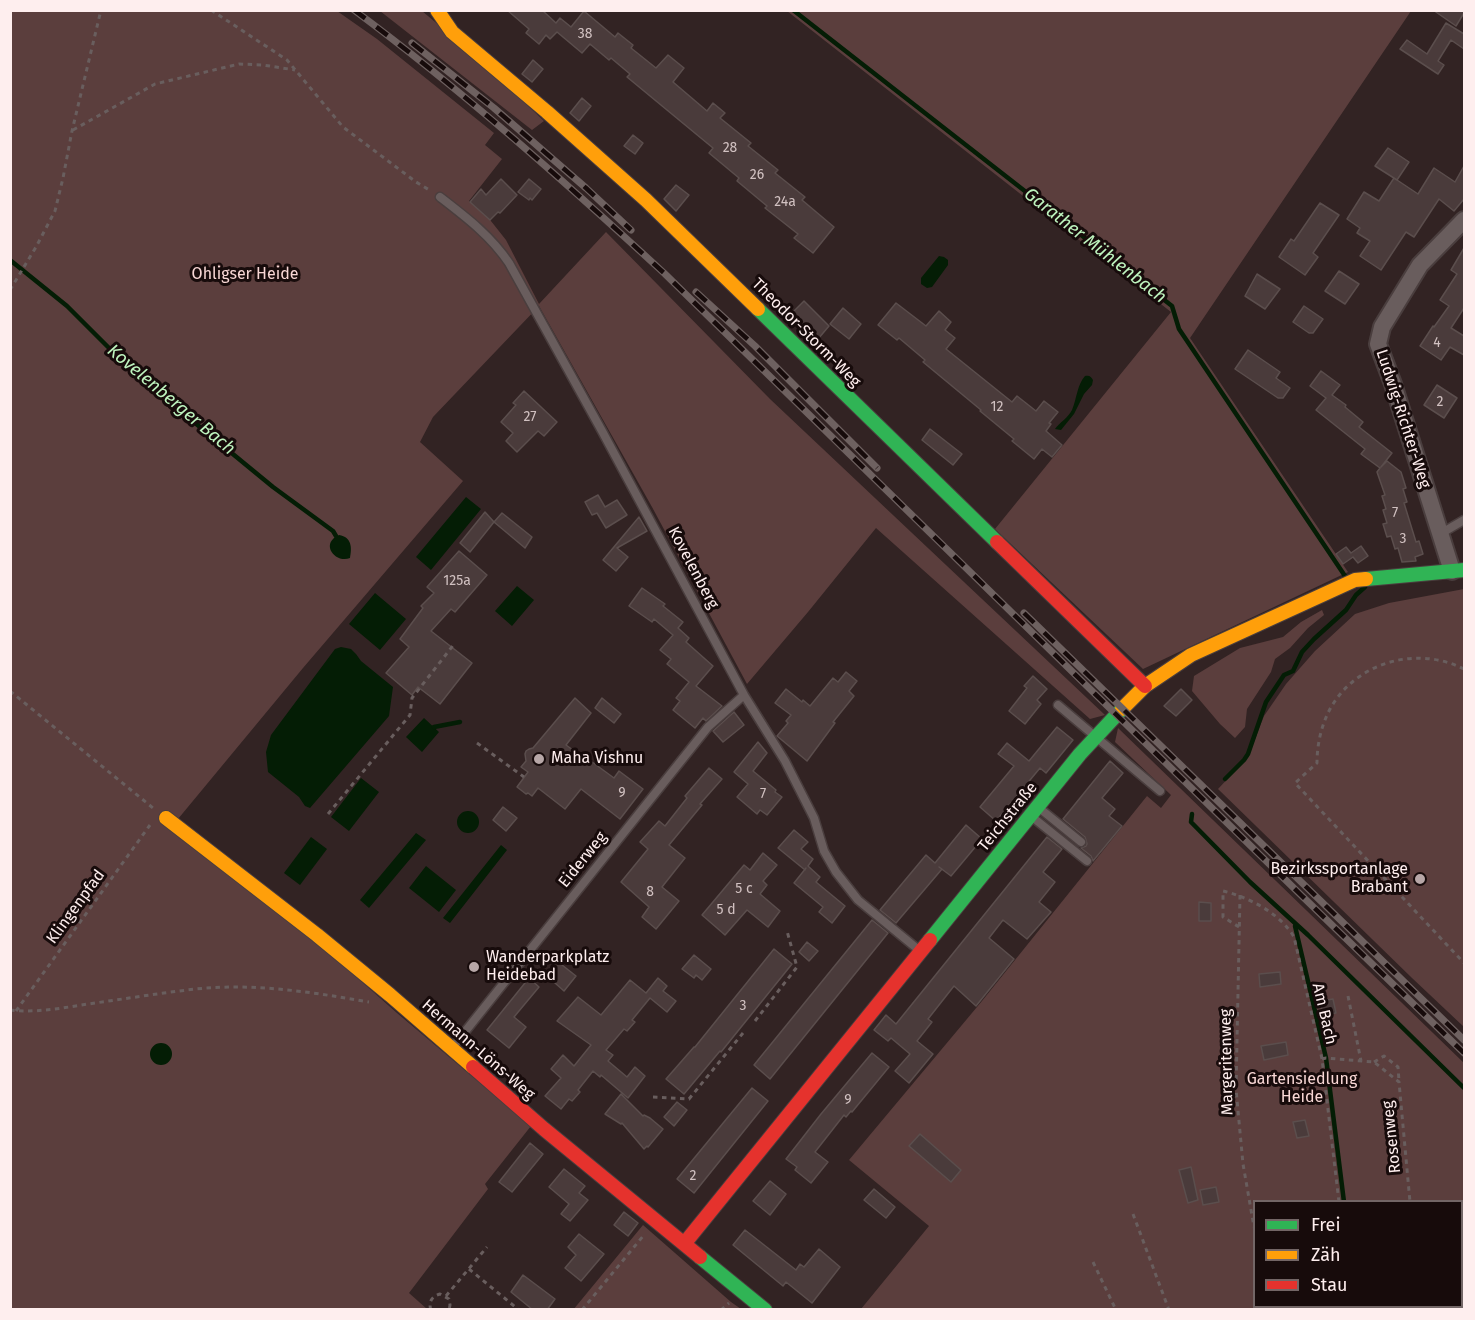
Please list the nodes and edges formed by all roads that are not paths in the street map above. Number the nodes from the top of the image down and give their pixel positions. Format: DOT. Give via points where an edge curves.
graph roads {
  1 [pos="437,10"];
  2 [pos="440,197"];
  3 [pos="1464,220"];
  4 [pos="1464,520"];
  5 [pos="1440,534"];
  6 [pos="1458,571"];
  7 [pos="1145,686"];
  8 [pos="744,695"];
  9 [pos="1058,705"];
  10 [pos="1096,736"];
  11 [pos="1160,791"];
  12 [pos="1034,811"];
  13 [pos="159,818"];
  14 [pos="1081,842"];
  15 [pos="1087,861"];
  16 [pos="920,952"];
  17 [pos="452,1049"];
  18 [pos="684,1244"];
  19 [pos="765,1310"];
  1 -- 7 [label="street, Theodor-Storm-Weg" via="452,32 653,207"];
  2 -- 8 [label="lane, Kovelenberg" via="488,236 509,263"];
  3 -- 5 [label="street, Ludwig-Richter-Weg" via="1420,265 1382,327 1378,344"];
  4 -- 5 [label="lane"];
  5 -- 6 [label="street, Ludwig-Richter-Weg"];
  6 -- 7 [label="street, Teichstraße" via="1355,580 1191,655"];
  7 -- 10 [label="street, Teichstraße"];
  8 -- 16 [label="lane, Kovelenberg" via="785,761 836,872 858,900"];
  8 -- 17 [label="lane, Eiderweg" via="708,727"];
  9 -- 10 [label="lane"];
  10 -- 11 [label="lane"];
  10 -- 12 [label="street, Teichstraße"];
  12 -- 14 [label="lane"];
  12 -- 15 [label="lane"];
  12 -- 16 [label="street, Teichstraße"];
  13 -- 17 [label="street, Hermann-Löns-Weg" via="304,925"];
  16 -- 18 [label="street, Teichstraße"];
  17 -- 18 [label="street, Hermann-Löns-Weg"];
  18 -- 19 [label="street, Hermann-Löns-Weg"];
}
